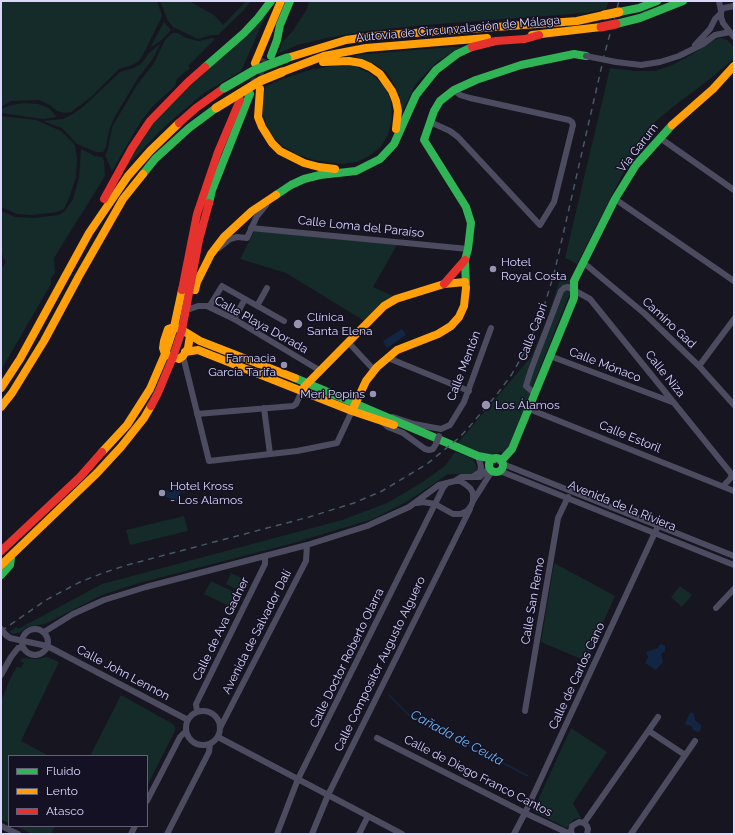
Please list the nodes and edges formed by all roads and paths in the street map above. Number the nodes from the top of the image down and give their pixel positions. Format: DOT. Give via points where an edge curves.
graph roads {
  1 [pos="271,1"];
  2 [pos="281,1"];
  3 [pos="290,1"];
  4 [pos="657,1"];
  5 [pos="682,1"];
  6 [pos="719,1"];
  7 [pos="730,1"];
  8 [pos="734,5"];
  9 [pos="721,12"];
  10 [pos="539,35"];
  11 [pos="733,35"];
  12 [pos="691,49"];
  13 [pos="586,56"];
  14 [pos="268,58"];
  15 [pos="255,63"];
  16 [pos="734,66"];
  17 [pos="291,69"];
  18 [pos="260,88"];
  19 [pos="454,90"];
  20 [pos="250,94"];
  21 [pos="240,100"];
  22 [pos="430,122"];
  23 [pos="660,138"];
  24 [pos="388,149"];
  25 [pos="363,168"];
  26 [pos="734,190"];
  27 [pos="276,195"];
  28 [pos="615,199"];
  29 [pos="251,228"];
  30 [pos="89,233"];
  31 [pos="468,249"];
  32 [pos="211,254"];
  33 [pos="465,260"];
  34 [pos="584,263"];
  35 [pos="734,281"];
  36 [pos="465,282"];
  37 [pos="444,284"];
  38 [pos="267,288"];
  39 [pos="574,291"];
  40 [pos="246,299"];
  41 [pos="257,306"];
  42 [pos="209,307"];
  43 [pos="190,309"];
  44 [pos="734,318"];
  45 [pos="184,319"];
  46 [pos="234,319"];
  47 [pos="284,322"];
  48 [pos="491,328"];
  49 [pos="175,329"];
  50 [pos="190,336"];
  51 [pos="200,342"];
  52 [pos="348,342"];
  53 [pos="178,354"];
  54 [pos="550,356"];
  55 [pos="388,358"];
  56 [pos="165,366"];
  57 [pos="699,366"];
  58 [pos="319,370"];
  59 [pos="374,370"];
  60 [pos="307,383"];
  61 [pos="658,385"];
  62 [pos="1,388"];
  63 [pos="302,391"];
  64 [pos="469,391"];
  65 [pos="535,394"];
  66 [pos="652,394"];
  67 [pos="674,403"];
  68 [pos="734,405"];
  69 [pos="1,408"];
  70 [pos="264,408"];
  71 [pos="354,408"];
  72 [pos="529,409"];
  73 [pos="197,414"];
  74 [pos="383,419"];
  75 [pos="440,433"];
  76 [pos="270,454"];
  77 [pos="479,459"];
  78 [pos="496,465"];
  79 [pos="733,476"];
  80 [pos="470,477"];
  81 [pos="455,481"];
  82 [pos="446,484"];
  83 [pos="723,486"];
  84 [pos="734,490"];
  85 [pos="440,494"];
  86 [pos="568,497"];
  87 [pos="416,503"];
  88 [pos="472,503"];
  89 [pos="435,504"];
  90 [pos="443,507"];
  91 [pos="428,518"];
  92 [pos="658,526"];
  93 [pos="655,532"];
  94 [pos="307,545"];
  95 [pos="1,551"];
  96 [pos="12,556"];
  97 [pos="265,556"];
  98 [pos="734,556"];
  99 [pos="734,565"];
  100 [pos="1,566"];
  101 [pos="1,575"];
  102 [pos="734,589"];
  103 [pos="716,608"];
  104 [pos="1,629"];
  105 [pos="44,632"];
  106 [pos="22,643"];
  107 [pos="47,646"];
  108 [pos="1,675"];
  109 [pos="525,711"];
  110 [pos="197,712"];
  111 [pos="658,717"];
  112 [pos="188,720"];
  113 [pos="220,728"];
  114 [pos="649,730"];
  115 [pos="186,731"];
  116 [pos="218,737"];
  117 [pos="377,738"];
  118 [pos="695,741"];
  119 [pos="210,744"];
  120 [pos="685,755"];
  121 [pos="298,779"];
  122 [pos="328,795"];
  123 [pos="148,799"];
  124 [pos="525,813"];
  125 [pos="368,816"];
  126 [pos="584,823"];
  127 [pos="1,826"];
  128 [pos="18,834"];
  129 [pos="167,834"];
  130 [pos="277,834"];
  131 [pos="312,834"];
  132 [pos="359,834"];
  133 [pos="402,834"];
  134 [pos="514,834"];
  135 [pos="571,834"];
  136 [pos="587,834"];
  137 [pos="631,834"];
  1 -- 30 [label="main road" via="244,33 173,96 150,121 132,148 92,221"];
  2 -- 15 [label="main road"];
  3 -- 14 [label="main road"];
  4 -- 30 [label="main road, Autovía de Circunvalación de Málaga, bridge" via="639,8 577,21 346,40 255,70 224,88 191,113 150,151 128,176"];
  5 -- 10 [label="main road, Autovía de Circunvalación de Málaga, bridge" via="640,18 616,24"];
  6 -- 9 [label="street"];
  7 -- 8 [label="street"];
  8 -- 9 [label="street" via="724,8"];
  9 -- 11 [label="street" via="723,23"];
  9 -- 12 [label="street" via="710,29"];
  10 -- 17 [label="main road, Autovía de Circunvalación de Málaga" via="366,48 324,56"];
  10 -- 24 [label="main road" via="478,45 457,54 436,70 416,95 394,144"];
  11 -- 12 [label="street" via="715,35"];
  12 -- 13 [label="street, bridge" via="660,62 641,64"];
  13 -- 19 [label="main road" via="574,54 521,65"];
  16 -- 23 [label="main road, Vía Garum"];
  17 -- 24 [label="main road" via="322,62 349,61 370,67 380,74 392,91 398,111 395,132"];
  17 -- 69 [label="main road, Autovía de Circunvalación de Málaga, bridge" via="243,90 189,128 155,159 123,198 44,341"];
  18 -- 25 [label="main road" via="258,117 266,136 280,151 319,167"];
  19 -- 22 [label="main road" via="440,101"];
  19 -- 22 [label="street" via="470,98 572,122 554,202 540,225 458,137"];
  20 -- 45 [label="main road" via="210,197"];
  21 -- 49 [label="main road" via="218,152 197,214"];
  22 -- 31 [label="main road" via="424,140 466,207 471,223"];
  23 -- 26 [label="street"];
  23 -- 28 [label="main road, Vía Garum" via="636,166"];
  24 -- 25 [label="main road" via="380,158"];
  25 -- 27 [label="main road" via="356,172 304,179 291,184"];
  27 -- 29 [label="street" via="256,216"];
  27 -- 32 [label="main road" via="237,223"];
  28 -- 34 [label="main road, Vía Garum"];
  28 -- 35 [label="street"];
  29 -- 31 [label="street, Calle Loma del Paraíso"];
  29 -- 32 [label="street" via="247,238 237,237 230,240"];
  30 -- 62 [label="main road, Autovía de Circunvalación de Málaga" via="20,359"];
  31 -- 33 [label="main road"];
  32 -- 43 [label="main road" via="197,282"];
  33 -- 36 [label="main road"];
  33 -- 37 [label="main road"];
  34 -- 39 [label="main road, Calle Capri" via="574,281"];
  34 -- 57 [label="street, Camino Gad" via="645,314"];
  36 -- 37 [label="main road"];
  36 -- 55 [label="main road" via="464,306 451,326 438,334 404,347"];
  37 -- 52 [label="main road" via="384,306"];
  38 -- 41 [label="street"];
  39 -- 54 [label="main road, Calle Capri" via="574,298"];
  39 -- 61 [label="street, Calle Niza" via="590,299"];
  39 -- 65 [label="street, Calle Capri" via="568,287 561,291 526,386"];
  40 -- 41 [label="street"];
  40 -- 42 [label="street" via="222,286"];
  40 -- 46 [label="street"];
  41 -- 47 [label="street"];
  42 -- 43 [label="street, Calle Playa Dorada" via="198,306"];
  42 -- 46 [label="street, Calle Playa Dorada"];
  43 -- 45 [label="main road"];
  44 -- 57 [label="street"];
  45 -- 49 [label="main road"];
  46 -- 58 [label="street, Calle Playa Dorada"];
  48 -- 64 [label="street, Calle Mentón"];
  49 -- 50 [label="main road, Avenida de la Riviera"];
  49 -- 53 [label="main road"];
  50 -- 51 [label="main road, Avenida de la Riviera"];
  50 -- 53 [label="main road" via="190,341"];
  51 -- 53 [label="main road" via="195,342"];
  51 -- 60 [label="main road, Avenida de la Riviera"];
  52 -- 58 [label="main road"];
  52 -- 59 [label="street"];
  53 -- 56 [label="main road"];
  53 -- 56 [label="main road"];
  53 -- 63 [label="main road, Avenida de la Riviera" via="203,352"];
  53 -- 73 [label="street"];
  54 -- 65 [label="main road, Calle Capri"];
  54 -- 66 [label="street, Calle Mónaco"];
  55 -- 59 [label="main road"];
  55 -- 64 [label="street"];
  56 -- 95 [label="main road" via="126,425 80,477"];
  56 -- 96 [label="main road" via="158,393 144,418 121,448"];
  57 -- 68 [label="street, Camino Gad"];
  58 -- 60 [label="main road"];
  59 -- 71 [label="main road"];
  60 -- 63 [label="main road"];
  60 -- 71 [label="main road, Avenida de la Riviera"];
  61 -- 66 [label="street, Calle Mónaco"];
  61 -- 67 [label="street, Calle Niza"];
  63 -- 70 [label="street" via="296,404 292,406"];
  63 -- 71 [label="main road, Avenida de la Riviera"];
  64 -- 75 [label="street, Calle Mentón" via="450,425"];
  65 -- 72 [label="main road, Calle Capri"];
  66 -- 67 [label="street, Calle Mónaco"];
  67 -- 79 [label="street, Calle Niza"];
  70 -- 73 [label="street"];
  70 -- 76 [label="street"];
  71 -- 74 [label="main road, Avenida de la Riviera"];
  71 -- 76 [label="street" via="337,443"];
  72 -- 78 [label="main road, Calle Capri" via="512,449"];
  72 -- 83 [label="street, Calle Estoril"];
  73 -- 76 [label="street" via="209,461"];
  74 -- 75 [label="street" via="392,417"];
  74 -- 75 [label="street, bridge" via="388,427 403,433 424,449 433,449"];
  74 -- 77 [label="main road, Avenida de la Riviera"];
  74 -- 78 [label="main road, Avenida de la Riviera" via="391,420"];
  77 -- 78 [label="main road, Avenida de la Riviera"];
  77 -- 80 [label="street" via="480,472"];
  78 -- 80 [label="street" via="480,477"];
  78 -- 86 [label="street, Avenida de la Riviera"];
  78 -- 88 [label="street, Calle Compositor Augusto Alguero"];
  78 -- 92 [label="street, Avenida de la Riviera"];
  79 -- 83 [label="street"];
  80 -- 81 [label="street" via="461,477"];
  81 -- 82 [label="street"];
  81 -- 88 [label="street" via="470,488"];
  82 -- 85 [label="street"];
  82 -- 87 [label="street" via="440,485"];
  83 -- 84 [label="street, Calle Estoril"];
  85 -- 89 [label="street, Calle Doctor Roberto Olarra"];
  85 -- 90 [label="street"];
  86 -- 93 [label="street, Avenida de la Riviera"];
  86 -- 109 [label="street, Calle San Remo" via="558,518"];
  87 -- 89 [label="street"];
  87 -- 91 [label="street" via="424,506"];
  87 -- 94 [label="street" via="367,526"];
  88 -- 90 [label="street" via="467,511 461,514 453,514"];
  88 -- 122 [label="street, Calle Compositor Augusto Alguero"];
  89 -- 90 [label="street"];
  89 -- 91 [label="street, Calle Doctor Roberto Olarra"];
  91 -- 121 [label="street, Calle Doctor Roberto Olarra"];
  92 -- 93 [label="street, Calle de Carlos Cano"];
  92 -- 98 [label="street, Avenida de la Riviera"];
  93 -- 99 [label="street, Avenida de la Riviera"];
  93 -- 124 [label="street, Calle de Carlos Cano"];
  94 -- 97 [label="street"];
  94 -- 113 [label="street, Avenida de Salvador Dalí" via="306,561"];
  96 -- 100 [label="main road"];
  96 -- 101 [label="main road" via="10,565"];
  97 -- 105 [label="street" via="146,586 104,600 73,614"];
  97 -- 110 [label="street, Calle de Ava Gadner" via="265,564 196,704"];
  102 -- 103 [label="street"];
  104 -- 106 [label="street, bridge" via="10,638"];
  105 -- 106 [label="street" via="28,630"];
  105 -- 107 [label="street"];
  106 -- 107 [label="street, Calle John Lennon"];
  106 -- 107 [label="street" via="28,652 35,655"];
  106 -- 108 [label="street"];
  107 -- 112 [label="street, Calle John Lennon"];
  110 -- 112 [label="street"];
  110 -- 113 [label="street" via="213,714"];
  111 -- 114 [label="street"];
  112 -- 115 [label="street"];
  113 -- 116 [label="street"];
  114 -- 120 [label="street"];
  114 -- 126 [label="street"];
  115 -- 119 [label="street" via="195,743"];
  115 -- 123 [label="street" via="180,737"];
  116 -- 119 [label="street"];
  116 -- 121 [label="street"];
  117 -- 124 [label="street, Calle de Diego Franco Cantos"];
  118 -- 120 [label="street"];
  119 -- 129 [label="street" via="209,752"];
  120 -- 137 [label="street"];
  121 -- 122 [label="street"];
  121 -- 130 [label="street, Calle Doctor Roberto Olarra"];
  122 -- 125 [label="street"];
  122 -- 131 [label="street, Calle Compositor Augusto Alguero"];
  124 -- 134 [label="street, Calle de Carlos Cano"];
  124 -- 135 [label="street, Calle de Diego Franco Cantos"];
  125 -- 132 [label="street"];
  125 -- 133 [label="street"];
  126 -- 135 [label="street" via="574,824"];
  126 -- 136 [label="street" via="588,829"];
  127 -- 128 [label="street"];
}
